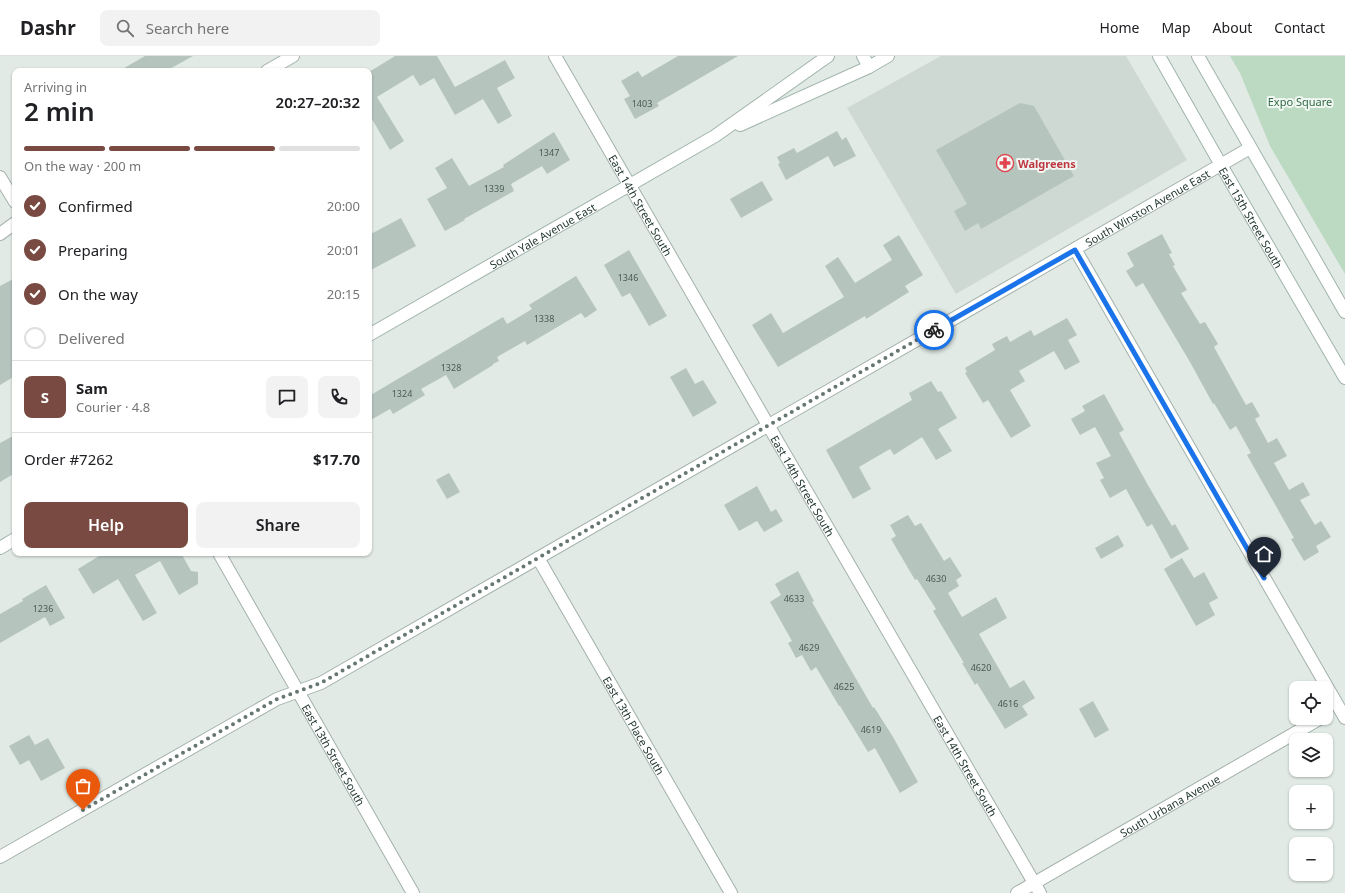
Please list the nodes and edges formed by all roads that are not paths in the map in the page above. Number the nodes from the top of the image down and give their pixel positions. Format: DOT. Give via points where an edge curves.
graph roads {
  1 [pos="293,56"];
  2 [pos="555,56"];
  3 [pos="828,56"];
  4 [pos="863,56"];
  5 [pos="888,56"];
  6 [pos="1159,56"];
  7 [pos="1198,56"];
  8 [pos="869,67"];
  9 [pos="272,68"];
  10 [pos="716,136"];
  11 [pos="1250,148"];
  12 [pos="1221,165"];
  13 [pos="0,177"];
  14 [pos="630,186"];
  15 [pos="12,197"];
  16 [pos="12,225"];
  17 [pos="0,234"];
  18 [pos="1075,250"];
  19 [pos="1345,312"];
  20 [pos="372,333"];
  21 [pos="1345,378"];
  22 [pos="768,425"];
  23 [pos="12,541"];
  24 [pos="0,548"];
  25 [pos="221,556"];
  26 [pos="538,558"];
  27 [pos="298,691"];
  28 [pos="1343,710"];
  29 [pos="1333,713"];
  30 [pos="1309,725"];
  31 [pos="0,858"];
  32 [pos="1037,888"];
  33 [pos="413,893"];
  34 [pos="731,893"];
  35 [pos="1018,893"];
  1 -- 9 [label="street"];
  2 -- 14 [label="street, East 14th Street South"];
  3 -- 10 [label="street, South Yale Avenue East"];
  4 -- 8 [label="street"];
  5 -- 8 [label="street, South Yale Avenue East"];
  6 -- 12 [label="street, East 15th Street South"];
  7 -- 11 [label="street"];
  8 -- 10 [label="street, South Yale Avenue East"];
  10 -- 14 [label="street, South Yale Avenue East"];
  11 -- 12 [label="street, South Winston Avenue East"];
  11 -- 19 [label="street"];
  12 -- 18 [label="street, South Winston Avenue East"];
  12 -- 21 [label="street, East 15th Street South"];
  13 -- 15 [label="street"];
  14 -- 20 [label="street, South Yale Avenue East"];
  14 -- 22 [label="street, East 14th Street South"];
  16 -- 17 [label="street"];
  18 -- 22 [label="street, South Winston Avenue East"];
  18 -- 28 [label="street"];
  22 -- 26 [label="street, South Winston Avenue East"];
  22 -- 32 [label="street, East 14th Street South"];
  23 -- 24 [label="street"];
  25 -- 27 [label="street, East 13th Street South"];
  26 -- 27 [label="street, South Winston Avenue East" via="321,683"];
  26 -- 34 [label="street, East 13th Place South"];
  27 -- 31 [label="street, South Winston Avenue East" via="277,699"];
  27 -- 33 [label="street, East 13th Street South"];
  28 -- 29 [label="street"];
  30 -- 32 [label="street, South Urbana Avenue"];
  32 -- 35 [label="street, South Urbana Avenue"];
}
